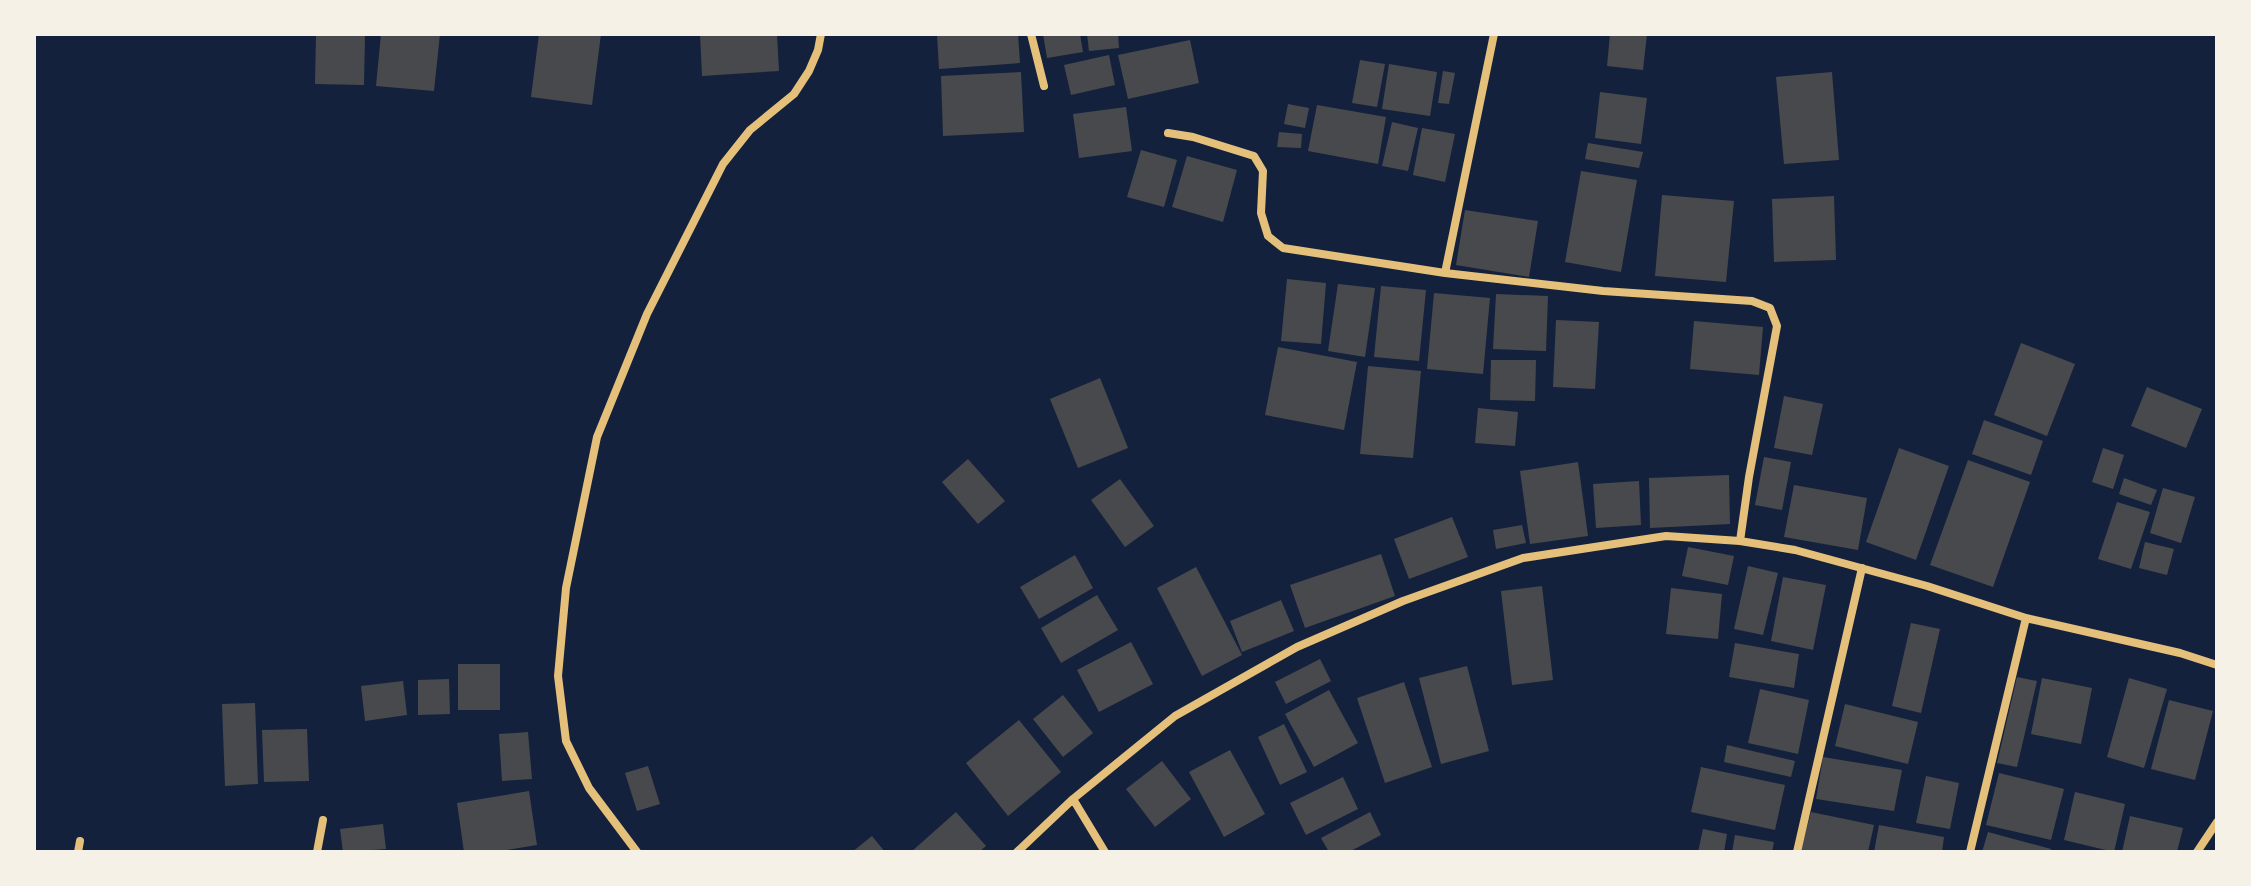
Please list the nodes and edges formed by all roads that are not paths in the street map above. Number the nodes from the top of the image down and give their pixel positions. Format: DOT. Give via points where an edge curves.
graph roads {
  1 [pos="821,34"];
  2 [pos="1031,34"];
  3 [pos="1494,34"];
  4 [pos="1044,86"];
  5 [pos="1168,133"];
  6 [pos="1445,273"];
  7 [pos="1740,541"];
  8 [pos="1862,568"];
  9 [pos="2026,618"];
  10 [pos="2217,665"];
  11 [pos="1073,799"];
  12 [pos="323,820"];
  13 [pos="2217,822"];
  14 [pos="80,841"];
  15 [pos="78,852"];
  16 [pos="317,852"];
  17 [pos="637,852"];
  18 [pos="1017,852"];
  19 [pos="1105,852"];
  20 [pos="1797,852"];
  21 [pos="1970,852"];
  22 [pos="2197,852"];
  1 -- 17 [label="street" via="809,71 794,94 750,130 723,164 647,314 597,437 566,588 558,676 566,741 589,788"];
  2 -- 4 [label="street"];
  3 -- 6 [label="street"];
  5 -- 6 [label="street" via="1254,156 1263,171 1261,213 1268,236 1283,248"];
  6 -- 7 [label="street" via="1752,301 1770,308 1777,326"];
  7 -- 8 [label="street"];
  7 -- 11 [label="street" via="1666,536 1523,558 1403,601 1297,647 1175,716"];
  8 -- 9 [label="street"];
  8 -- 20 [label="street"];
  9 -- 10 [label="street"];
  9 -- 21 [label="street"];
  11 -- 18 [label="street"];
  11 -- 19 [label="street"];
  12 -- 16 [label="street"];
  13 -- 22 [label="street"];
  14 -- 15 [label="street"];
}
